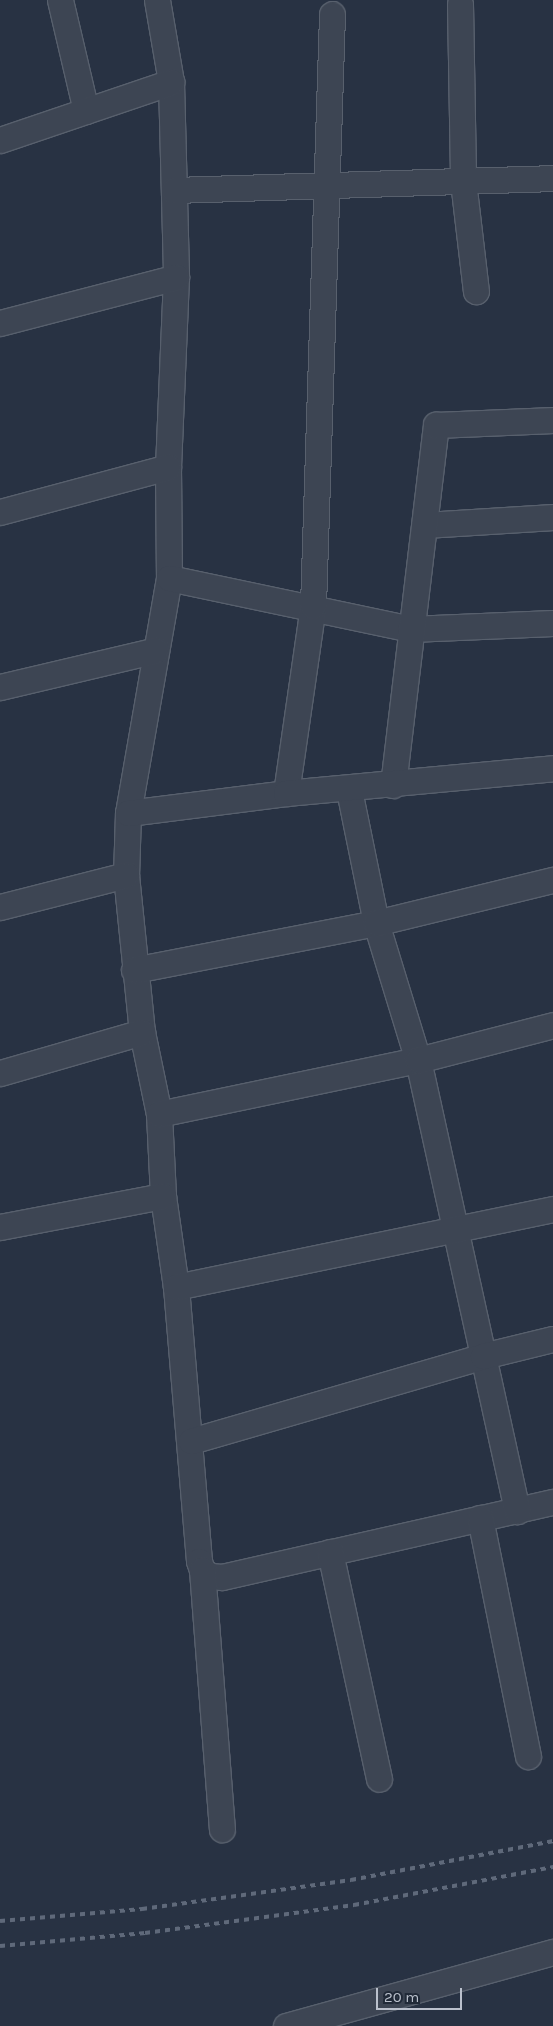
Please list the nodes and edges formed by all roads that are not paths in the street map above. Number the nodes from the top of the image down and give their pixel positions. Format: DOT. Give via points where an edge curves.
graph roads {
  1 [pos="60,0"];
  2 [pos="157,0"];
  3 [pos="460,4"];
  4 [pos="344,5"];
  5 [pos="171,82"];
  6 [pos="86,111"];
  7 [pos="0,140"];
  8 [pos="553,178"];
  9 [pos="463,181"];
  10 [pos="328,187"];
  11 [pos="174,190"];
  12 [pos="176,277"];
  13 [pos="476,291"];
  14 [pos="0,323"];
  15 [pos="553,420"];
  16 [pos="168,467"];
  17 [pos="0,512"];
  18 [pos="553,517"];
  19 [pos="425,525"];
  20 [pos="169,578"];
  21 [pos="314,606"];
  22 [pos="553,623"];
  23 [pos="410,629"];
  24 [pos="156,650"];
  25 [pos="0,687"];
  26 [pos="553,768"];
  27 [pos="392,785"];
  28 [pos="349,790"];
  29 [pos="286,793"];
  30 [pos="128,813"];
  31 [pos="126,875"];
  32 [pos="553,880"];
  33 [pos="0,907"];
  34 [pos="376,923"];
  35 [pos="134,970"];
  36 [pos="553,1025"];
  37 [pos="142,1032"];
  38 [pos="418,1060"];
  39 [pos="0,1073"];
  40 [pos="159,1114"];
  41 [pos="164,1196"];
  42 [pos="553,1209"];
  43 [pos="0,1227"];
  44 [pos="457,1228"];
  45 [pos="176,1287"];
  46 [pos="553,1339"];
  47 [pos="483,1356"];
  48 [pos="191,1441"];
  49 [pos="553,1502"];
  50 [pos="517,1511"];
  51 [pos="480,1518"];
  52 [pos="330,1552"];
  53 [pos="202,1570"];
  54 [pos="528,1756"];
  55 [pos="379,1778"];
  56 [pos="222,1830"];
  57 [pos="553,1952"];
  58 [pos="286,2026"];
  1 -- 6 [label="street"];
  2 -- 5 [label="street"];
  3 -- 9 [label="street"];
  4 -- 10 [label="street"];
  5 -- 6 [label="street"];
  5 -- 11 [label="street"];
  6 -- 7 [label="street"];
  8 -- 9 [label="street"];
  9 -- 10 [label="street"];
  9 -- 13 [label="street"];
  10 -- 11 [label="street"];
  10 -- 21 [label="street"];
  11 -- 12 [label="street"];
  12 -- 14 [label="street"];
  12 -- 16 [label="street"];
  15 -- 19 [label="street" via="436,425"];
  16 -- 17 [label="street"];
  16 -- 20 [label="street"];
  18 -- 19 [label="street"];
  19 -- 23 [label="street"];
  20 -- 21 [label="street"];
  20 -- 24 [label="street"];
  21 -- 23 [label="street"];
  21 -- 29 [label="street"];
  22 -- 23 [label="street"];
  23 -- 27 [label="street"];
  24 -- 25 [label="street"];
  24 -- 30 [label="street"];
  26 -- 27 [label="street"];
  27 -- 28 [label="street"];
  28 -- 29 [label="street"];
  28 -- 34 [label="street"];
  29 -- 30 [label="street"];
  30 -- 31 [label="street"];
  31 -- 33 [label="street"];
  31 -- 35 [label="street"];
  32 -- 34 [label="street"];
  34 -- 35 [label="street"];
  34 -- 38 [label="street"];
  35 -- 37 [label="street"];
  36 -- 38 [label="street"];
  37 -- 39 [label="street"];
  37 -- 40 [label="street"];
  38 -- 40 [label="street"];
  38 -- 44 [label="street"];
  40 -- 41 [label="street"];
  41 -- 43 [label="street"];
  41 -- 45 [label="street"];
  42 -- 44 [label="street"];
  44 -- 45 [label="street"];
  44 -- 47 [label="street"];
  45 -- 48 [label="street"];
  46 -- 47 [label="street"];
  47 -- 48 [label="street"];
  47 -- 50 [label="street"];
  48 -- 53 [label="street"];
  49 -- 50 [label="street"];
  50 -- 51 [label="street"];
  51 -- 52 [label="street"];
  51 -- 54 [label="street"];
  52 -- 53 [label="street" via="222,1577 210,1576"];
  52 -- 55 [label="street"];
  53 -- 56 [label="street"];
  57 -- 58 [label="street"];
}
